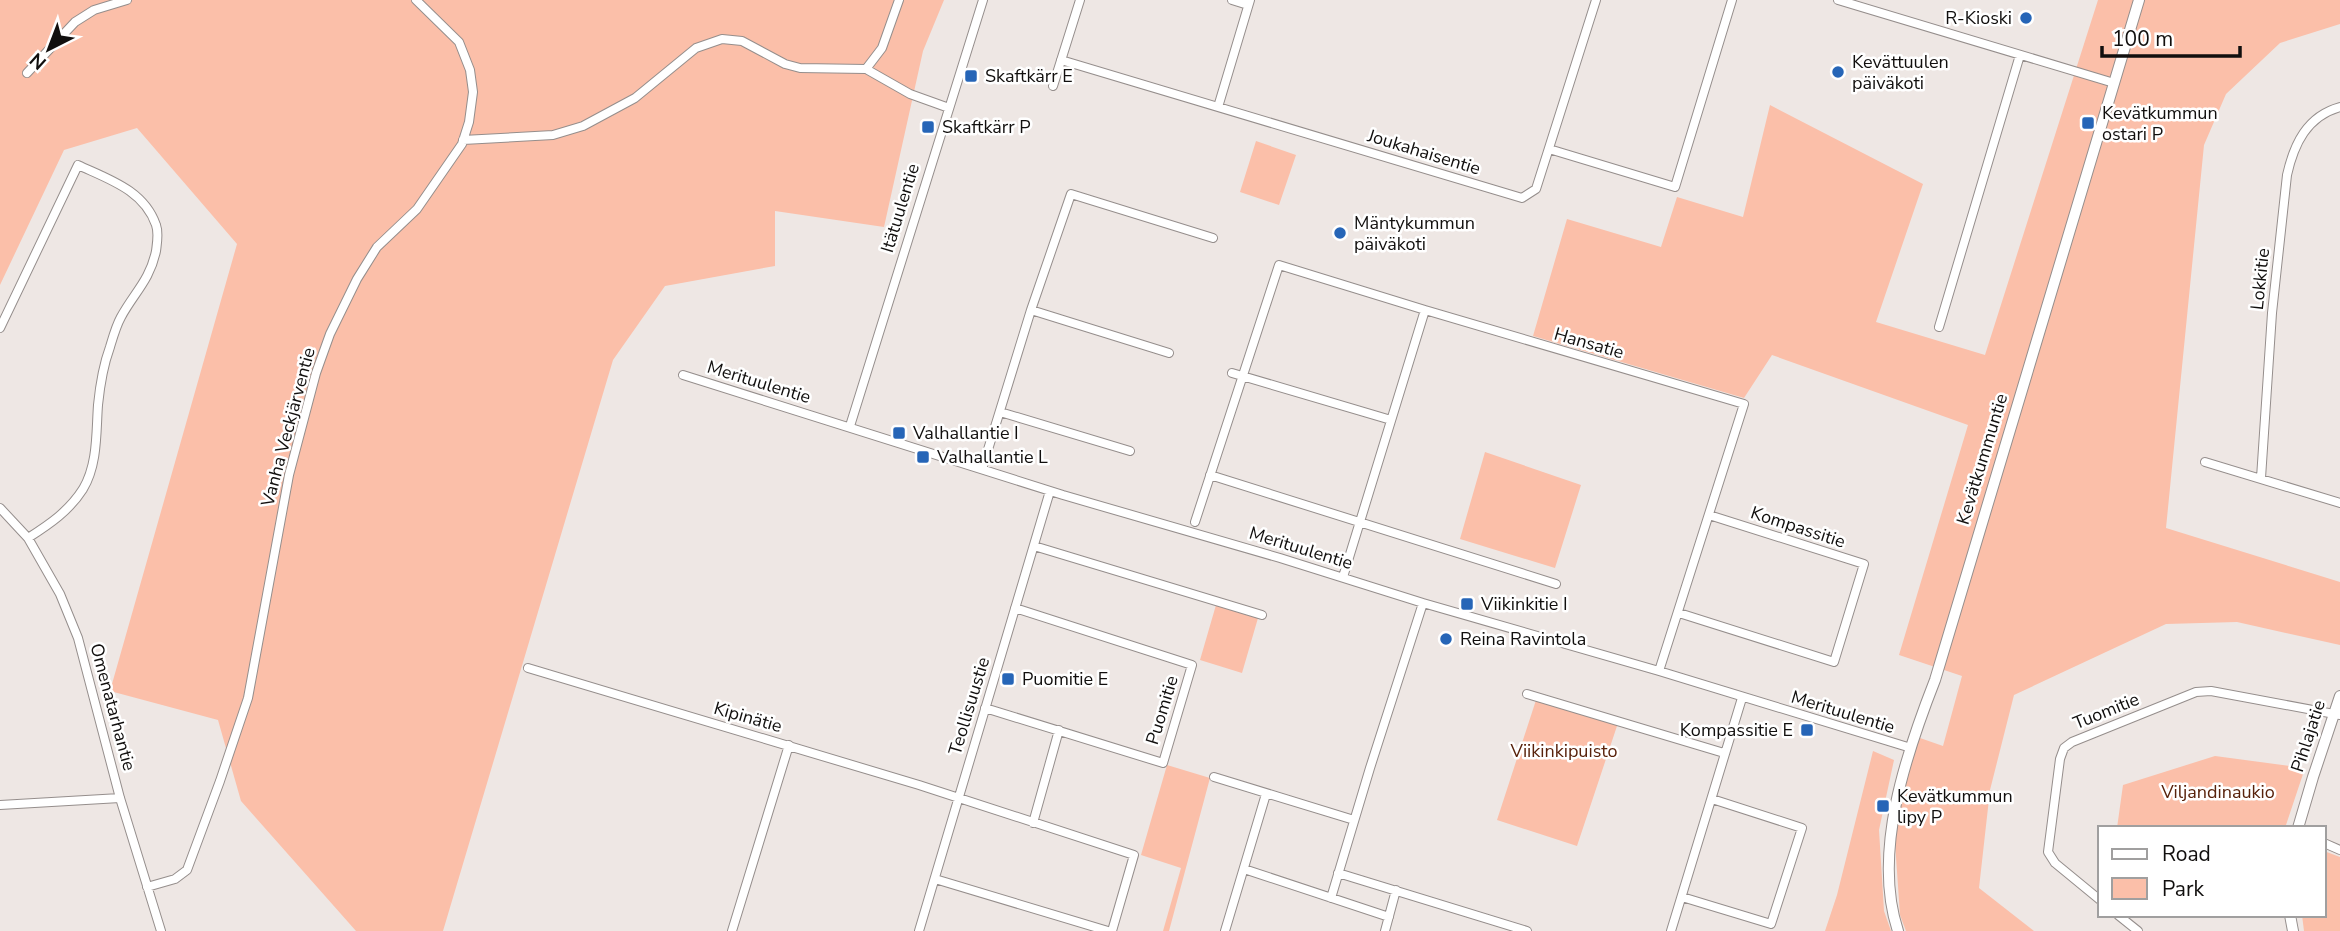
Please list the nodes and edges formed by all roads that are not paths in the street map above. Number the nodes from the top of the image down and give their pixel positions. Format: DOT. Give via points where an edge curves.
graph roads {
  1 [pos="127,0"];
  2 [pos="416,0"];
  3 [pos="899,0"];
  4 [pos="983,0"];
  5 [pos="1080,0"];
  6 [pos="1232,0"];
  7 [pos="1597,0"];
  8 [pos="1732,0"];
  9 [pos="1838,0"];
  10 [pos="2139,0"];
  11 [pos="1249,3"];
  12 [pos="2020,55"];
  13 [pos="1061,60"];
  14 [pos="866,69"];
  15 [pos="27,73"];
  16 [pos="2114,83"];
  17 [pos="1054,86"];
  18 [pos="1218,107"];
  19 [pos="2340,107"];
  20 [pos="949,108"];
  21 [pos="463,139"];
  22 [pos="1549,149"];
  23 [pos="1213,238"];
  24 [pos="1031,310"];
  25 [pos="1425,310"];
  26 [pos="1939,327"];
  27 [pos="0,328"];
  28 [pos="1169,353"];
  29 [pos="1232,373"];
  30 [pos="683,375"];
  31 [pos="1242,376"];
  32 [pos="1000,412"];
  33 [pos="1391,420"];
  34 [pos="849,426"];
  35 [pos="1130,451"];
  36 [pos="2205,462"];
  37 [pos="982,469"];
  38 [pos="1209,475"];
  39 [pos="2262,478"];
  40 [pos="1050,491"];
  41 [pos="2340,503"];
  42 [pos="0,508"];
  43 [pos="1709,515"];
  44 [pos="1195,522"];
  45 [pos="1360,522"];
  46 [pos="28,538"];
  47 [pos="1034,546"];
  48 [pos="1343,577"];
  49 [pos="1556,584"];
  50 [pos="1423,603"];
  51 [pos="1015,608"];
  52 [pos="1679,613"];
  53 [pos="1262,614"];
  54 [pos="528,668"];
  55 [pos="1659,671"];
  56 [pos="1527,694"];
  57 [pos="2340,696"];
  58 [pos="1742,698"];
  59 [pos="985,708"];
  60 [pos="2337,714"];
  61 [pos="1059,730"];
  62 [pos="789,745"];
  63 [pos="1910,748"];
  64 [pos="1724,753"];
  65 [pos="1214,778"];
  66 [pos="1266,794"];
  67 [pos="120,798"];
  68 [pos="958,798"];
  69 [pos="1712,799"];
  70 [pos="0,805"];
  71 [pos="1354,820"];
  72 [pos="1033,823"];
  73 [pos="2299,826"];
  74 [pos="1244,869"];
  75 [pos="1338,873"];
  76 [pos="935,880"];
  77 [pos="147,887"];
  78 [pos="1396,890"];
  79 [pos="1682,897"];
  80 [pos="1331,898"];
  81 [pos="2098,898"];
  82 [pos="1389,917"];
  83 [pos="2120,917"];
  84 [pos="1503,928"];
  85 [pos="161,931"];
  86 [pos="733,931"];
  87 [pos="919,931"];
  88 [pos="1110,931"];
  89 [pos="1225,931"];
  90 [pos="1385,931"];
  91 [pos="1527,931"];
  92 [pos="1671,931"];
  93 [pos="1898,931"];
  94 [pos="2138,931"];
  1 -- 15 [label="street" via="94,10 75,22"];
  2 -- 21 [label="street, Vanha Veckjärventie" via="459,42 470,70 473,92"];
  3 -- 14 [label="street" via="883,48"];
  4 -- 20 [label="street, Itätuulentie"];
  5 -- 13 [label="street"];
  6 -- 11 [label="street"];
  7 -- 22 [label="street, Joukahaisentie"];
  8 -- 22 [label="street" via="1675,187"];
  9 -- 12 [label="street"];
  10 -- 16 [label="street, Kevätkummuntie"];
  11 -- 18 [label="street"];
  12 -- 16 [label="street"];
  12 -- 26 [label="street"];
  13 -- 17 [label="street"];
  13 -- 18 [label="street, Joukahaisentie"];
  14 -- 20 [label="street" via="910,94"];
  14 -- 21 [label="street" via="800,68 741,41 722,39 696,48 635,98 583,126 552,135"];
  16 -- 63 [label="street, Kevätkummuntie" via="1935,680"];
  18 -- 22 [label="street, Joukahaisentie" via="1522,198 1536,189"];
  19 -- 39 [label="street, Lokkitie" via="2312,122 2299,138 2287,175 2272,313"];
  20 -- 34 [label="street, Itätuulentie"];
  21 -- 77 [label="street, Vanha Veckjärventie" via="416,209 377,247 330,334 289,475 244,710 187,870 175,879"];
  23 -- 24 [label="street" via="1071,194"];
  24 -- 28 [label="street"];
  24 -- 32 [label="street"];
  25 -- 31 [label="street" via="1279,265"];
  25 -- 33 [label="street"];
  25 -- 43 [label="street, Hansatie" via="1744,404"];
  27 -- 46 [label="street" via="78,165 126,187 146,205 157,227 153,267 121,317 109,350 102,375 95,454 84,488 59,519"];
  29 -- 31 [label="street"];
  30 -- 34 [label="street, Merituulentie"];
  31 -- 33 [label="street"];
  31 -- 38 [label="street"];
  32 -- 35 [label="street"];
  32 -- 37 [label="street"];
  33 -- 45 [label="street"];
  34 -- 37 [label="street, Merituulentie"];
  36 -- 39 [label="street"];
  37 -- 40 [label="street, Merituulentie"];
  38 -- 44 [label="street"];
  38 -- 45 [label="street"];
  39 -- 41 [label="street"];
  40 -- 47 [label="street, Teollisuustie"];
  40 -- 48 [label="street, Merituulentie"];
  42 -- 46 [label="street, Omenatarhantie"];
  43 -- 52 [label="street, Hansatie"];
  43 -- 52 [label="street, Kompassitie" via="1864,564 1834,662"];
  45 -- 48 [label="street"];
  45 -- 49 [label="street"];
  46 -- 67 [label="street, Omenatarhantie" via="60,594 78,638"];
  47 -- 51 [label="street, Teollisuustie"];
  47 -- 53 [label="street"];
  48 -- 50 [label="street, Merituulentie"];
  50 -- 55 [label="street, Merituulentie"];
  50 -- 71 [label="street"];
  51 -- 59 [label="street, Teollisuustie"];
  51 -- 61 [label="street, Puomitie" via="1192,665 1163,763"];
  52 -- 55 [label="street, Hansatie"];
  54 -- 62 [label="street, Kipinätie"];
  55 -- 58 [label="street, Merituulentie"];
  56 -- 64 [label="street"];
  57 -- 60 [label="street, Pihlajatie"];
  58 -- 63 [label="street, Merituulentie"];
  58 -- 64 [label="street"];
  59 -- 61 [label="street, Puomitie"];
  59 -- 68 [label="street, Teollisuustie"];
  60 -- 73 [label="street, Pihlajatie"];
  60 -- 81 [label="street, Tuomitie" via="2196,692 2072,741 2060,759 2048,852"];
  61 -- 72 [label="street"];
  62 -- 68 [label="street, Kipinätie"];
  62 -- 86 [label="street"];
  63 -- 93 [label="street, Kevätkummuntie" via="1889,847 1888,874"];
  64 -- 69 [label="street"];
  65 -- 66 [label="street"];
  66 -- 71 [label="street"];
  66 -- 74 [label="street"];
  67 -- 70 [label="street"];
  67 -- 77 [label="street, Omenatarhantie"];
  68 -- 72 [label="street, Kipinätie"];
  68 -- 76 [label="street, Teollisuustie"];
  69 -- 79 [label="street"];
  69 -- 79 [label="street" via="1802,828 1771,924"];
  71 -- 75 [label="street"];
  72 -- 88 [label="street, Kipinätie" via="1134,855"];
  74 -- 80 [label="street"];
  74 -- 89 [label="street"];
  75 -- 78 [label="street"];
  75 -- 80 [label="street"];
  76 -- 87 [label="street, Teollisuustie"];
  76 -- 88 [label="street"];
  77 -- 85 [label="street, Omenatarhantie"];
  78 -- 82 [label="street"];
  78 -- 84 [label="street"];
  79 -- 92 [label="street"];
  80 -- 82 [label="street"];
  82 -- 90 [label="street"];
  83 -- 94 [label="street"];
  84 -- 91 [label="street"];
}
